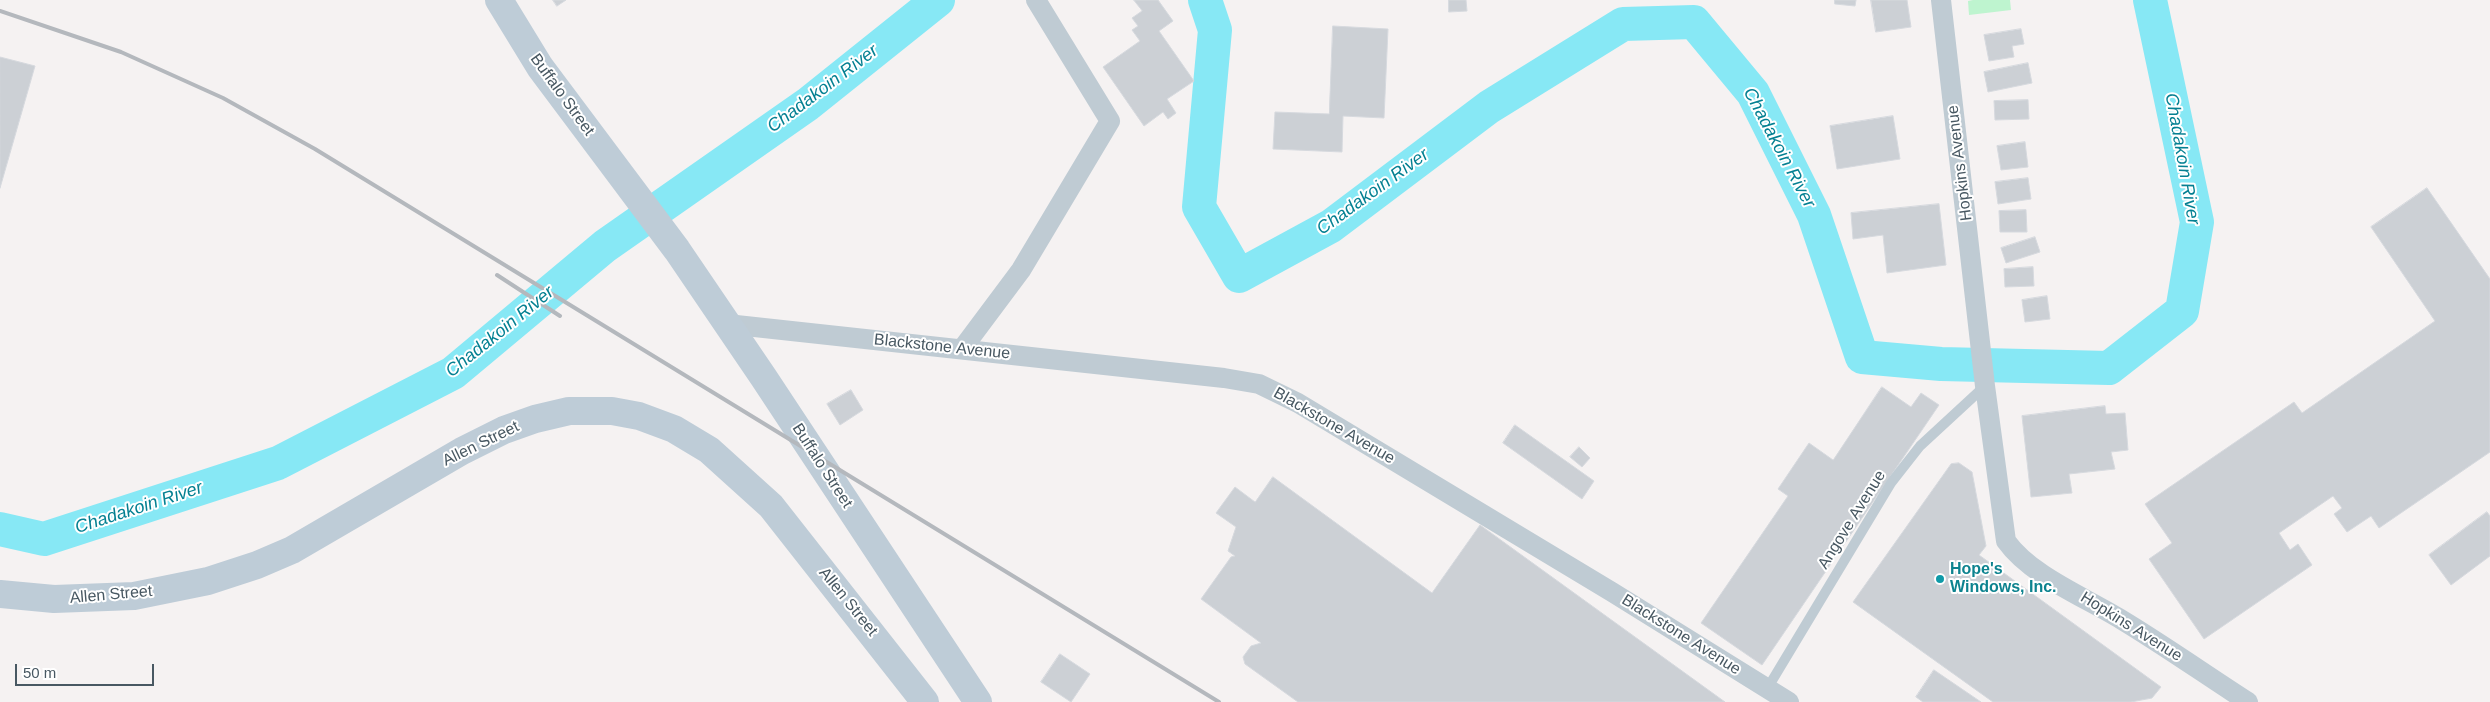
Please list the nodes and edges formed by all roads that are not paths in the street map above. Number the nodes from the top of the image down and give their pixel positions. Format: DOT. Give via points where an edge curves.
graph roads {
  1 [pos="499,0"];
  2 [pos="1036,0"];
  3 [pos="1941,0"];
  4 [pos="727,324"];
  5 [pos="962,349"];
  6 [pos="1984,381"];
  7 [pos="0,594"];
  8 [pos="1767,688"];
  9 [pos="925,702"];
  10 [pos="978,702"];
  11 [pos="1789,702"];
  12 [pos="2248,702"];
  1 -- 4 [label="street, Buffalo Street" via="540,67 630,186"];
  2 -- 5 [label="street" via="1110,121 1021,270"];
  3 -- 6 [label="street, Hopkins Avenue"];
  4 -- 5 [label="street, Blackstone Avenue"];
  4 -- 10 [label="street, Buffalo Street"];
  5 -- 8 [label="street, Blackstone Avenue" via="1259,384 1298,403"];
  6 -- 8 [label="lane, Angove Avenue" via="1920,446 1891,483"];
  6 -- 12 [label="street, Hopkins Avenue" via="2006,540 2015,554"];
  7 -- 9 [label="street, Allen Street" via="54,599 134,596 208,580 292,550 504,430 569,411 612,411 639,416 674,429 709,450 771,506"];
  8 -- 11 [label="street, Blackstone Avenue"];
}
